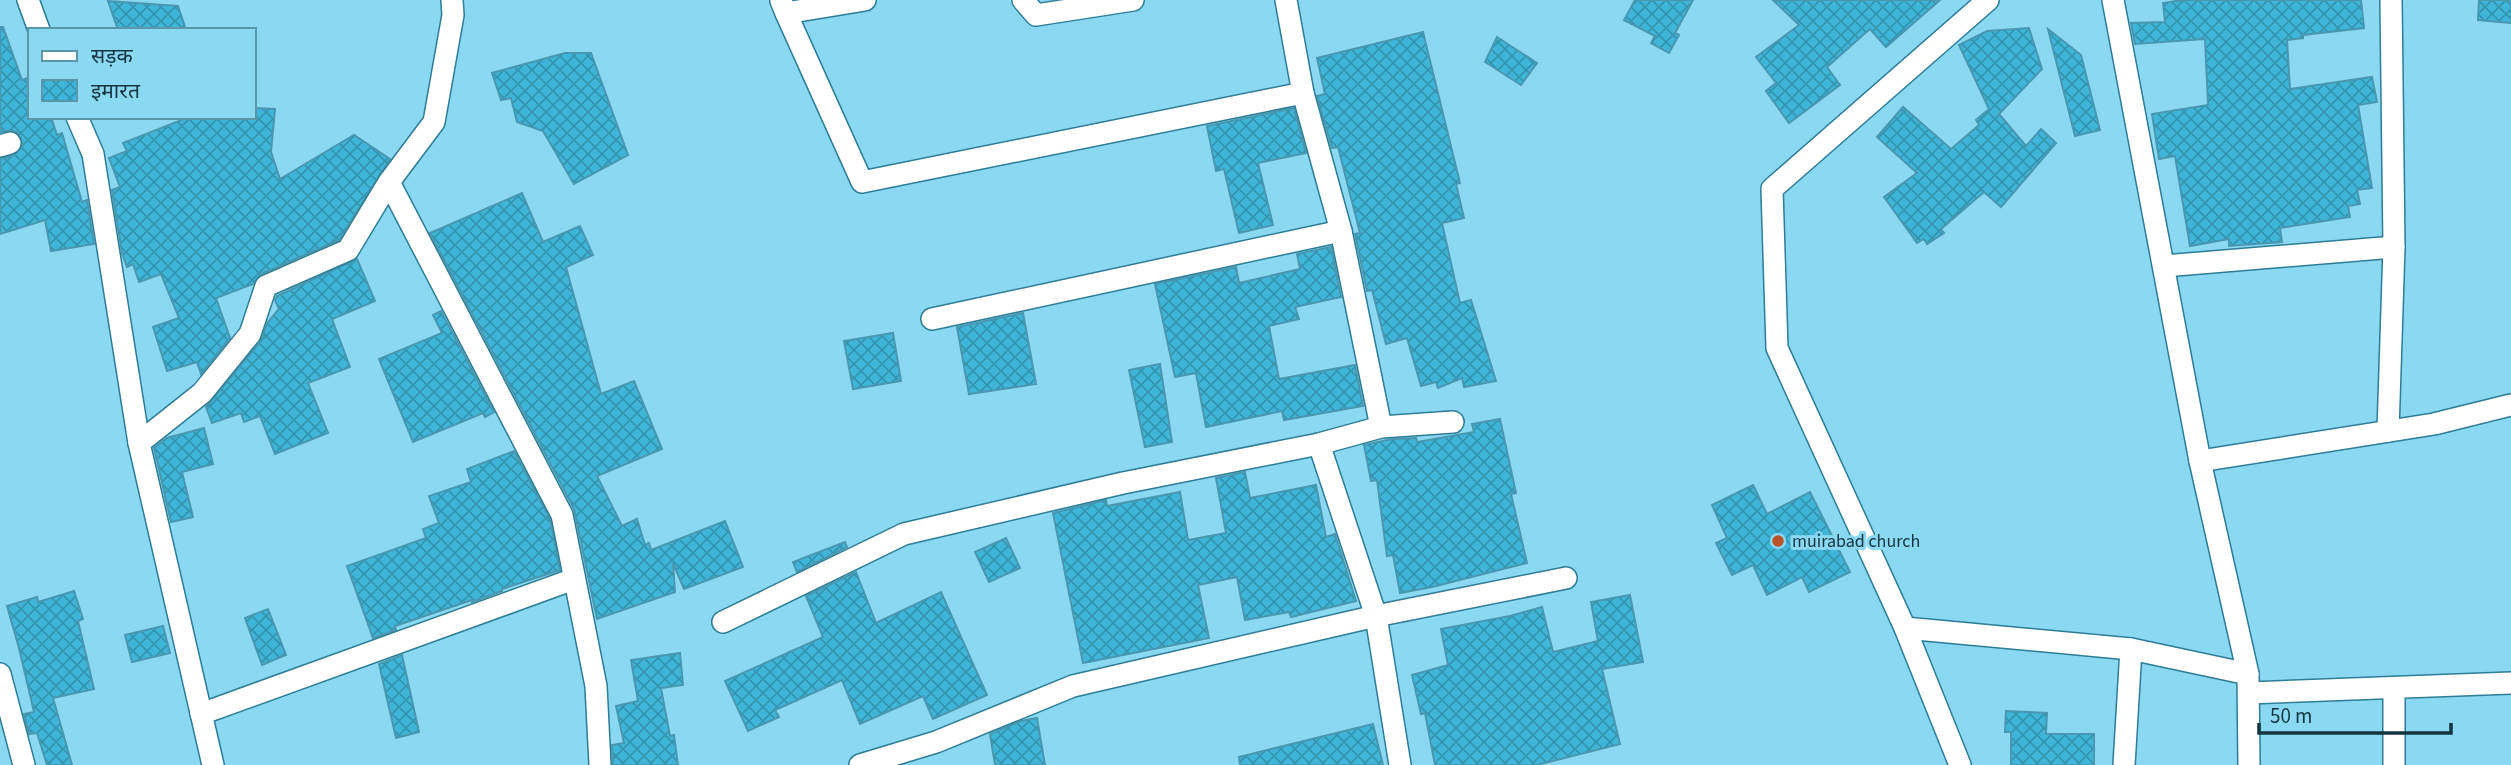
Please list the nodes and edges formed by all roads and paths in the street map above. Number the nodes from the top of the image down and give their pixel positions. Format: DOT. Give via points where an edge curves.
graph roads {
  1 [pos="28,0"];
  2 [pos="452,0"];
  3 [pos="865,0"];
  4 [pos="1023,0"];
  5 [pos="1133,0"];
  6 [pos="1286,0"];
  7 [pos="1988,0"];
  8 [pos="2113,0"];
  9 [pos="2391,0"];
  10 [pos="784,6"];
  11 [pos="38,28"];
  12 [pos="1303,93"];
  13 [pos="78,119"];
  14 [pos="389,182"];
  15 [pos="1340,231"];
  16 [pos="2394,247"];
  17 [pos="2164,266"];
  18 [pos="932,319"];
  19 [pos="2511,405"];
  20 [pos="1453,422"];
  21 [pos="1381,427"];
  22 [pos="2388,431"];
  23 [pos="139,443"];
  24 [pos="1319,444"];
  25 [pos="2200,461"];
  26 [pos="1566,578"];
  27 [pos="574,579"];
  28 [pos="1376,616"];
  29 [pos="723,622"];
  30 [pos="1905,628"];
  31 [pos="2131,649"];
  32 [pos="0,674"];
  33 [pos="2249,684"];
  34 [pos="2511,684"];
  35 [pos="2393,688"];
  36 [pos="201,714"];
  37 [pos="24,765"];
  38 [pos="213,765"];
  39 [pos="600,765"];
  40 [pos="860,765"];
  41 [pos="1400,765"];
  42 [pos="1960,765"];
  43 [pos="2124,765"];
  44 [pos="2249,765"];
  45 [pos="2393,765"];
  1 -- 11 [label="street"];
  2 -- 14 [label="street" via="434,122"];
  3 -- 10 [label="street"];
  4 -- 5 [label="street" via="1036,15"];
  6 -- 12 [label="street"];
  7 -- 30 [label="street" via="1772,189 1777,348"];
  8 -- 17 [label="street"];
  9 -- 16 [label="street"];
  10 -- 12 [label="street" via="862,181"];
  12 -- 15 [label="street"];
  13 -- 23 [label="street" via="93,154"];
  14 -- 23 [label="street" via="348,250 266,286 250,334 202,393"];
  14 -- 27 [label="street" via="562,515"];
  15 -- 18 [label="street"];
  15 -- 21 [label="street"];
  16 -- 17 [label="street"];
  16 -- 22 [label="street"];
  17 -- 25 [label="street"];
  19 -- 22 [label="street"];
  20 -- 21 [label="street"];
  21 -- 24 [label="street"];
  22 -- 25 [label="street"];
  23 -- 36 [label="street"];
  24 -- 28 [label="street"];
  24 -- 29 [label="street" via="904,534"];
  25 -- 33 [label="street"];
  26 -- 28 [label="street"];
  27 -- 36 [label="street"];
  27 -- 39 [label="street" via="596,686"];
  28 -- 40 [label="street" via="1073,687 936,742"];
  28 -- 41 [label="street"];
  30 -- 31 [label="street"];
  30 -- 42 [label="street"];
  31 -- 33 [label="street"];
  31 -- 43 [label="street"];
  32 -- 37 [label="street"];
  33 -- 35 [label="street"];
  33 -- 44 [label="street"];
  34 -- 35 [label="street"];
  35 -- 45 [label="street"];
  36 -- 38 [label="street"];
}
